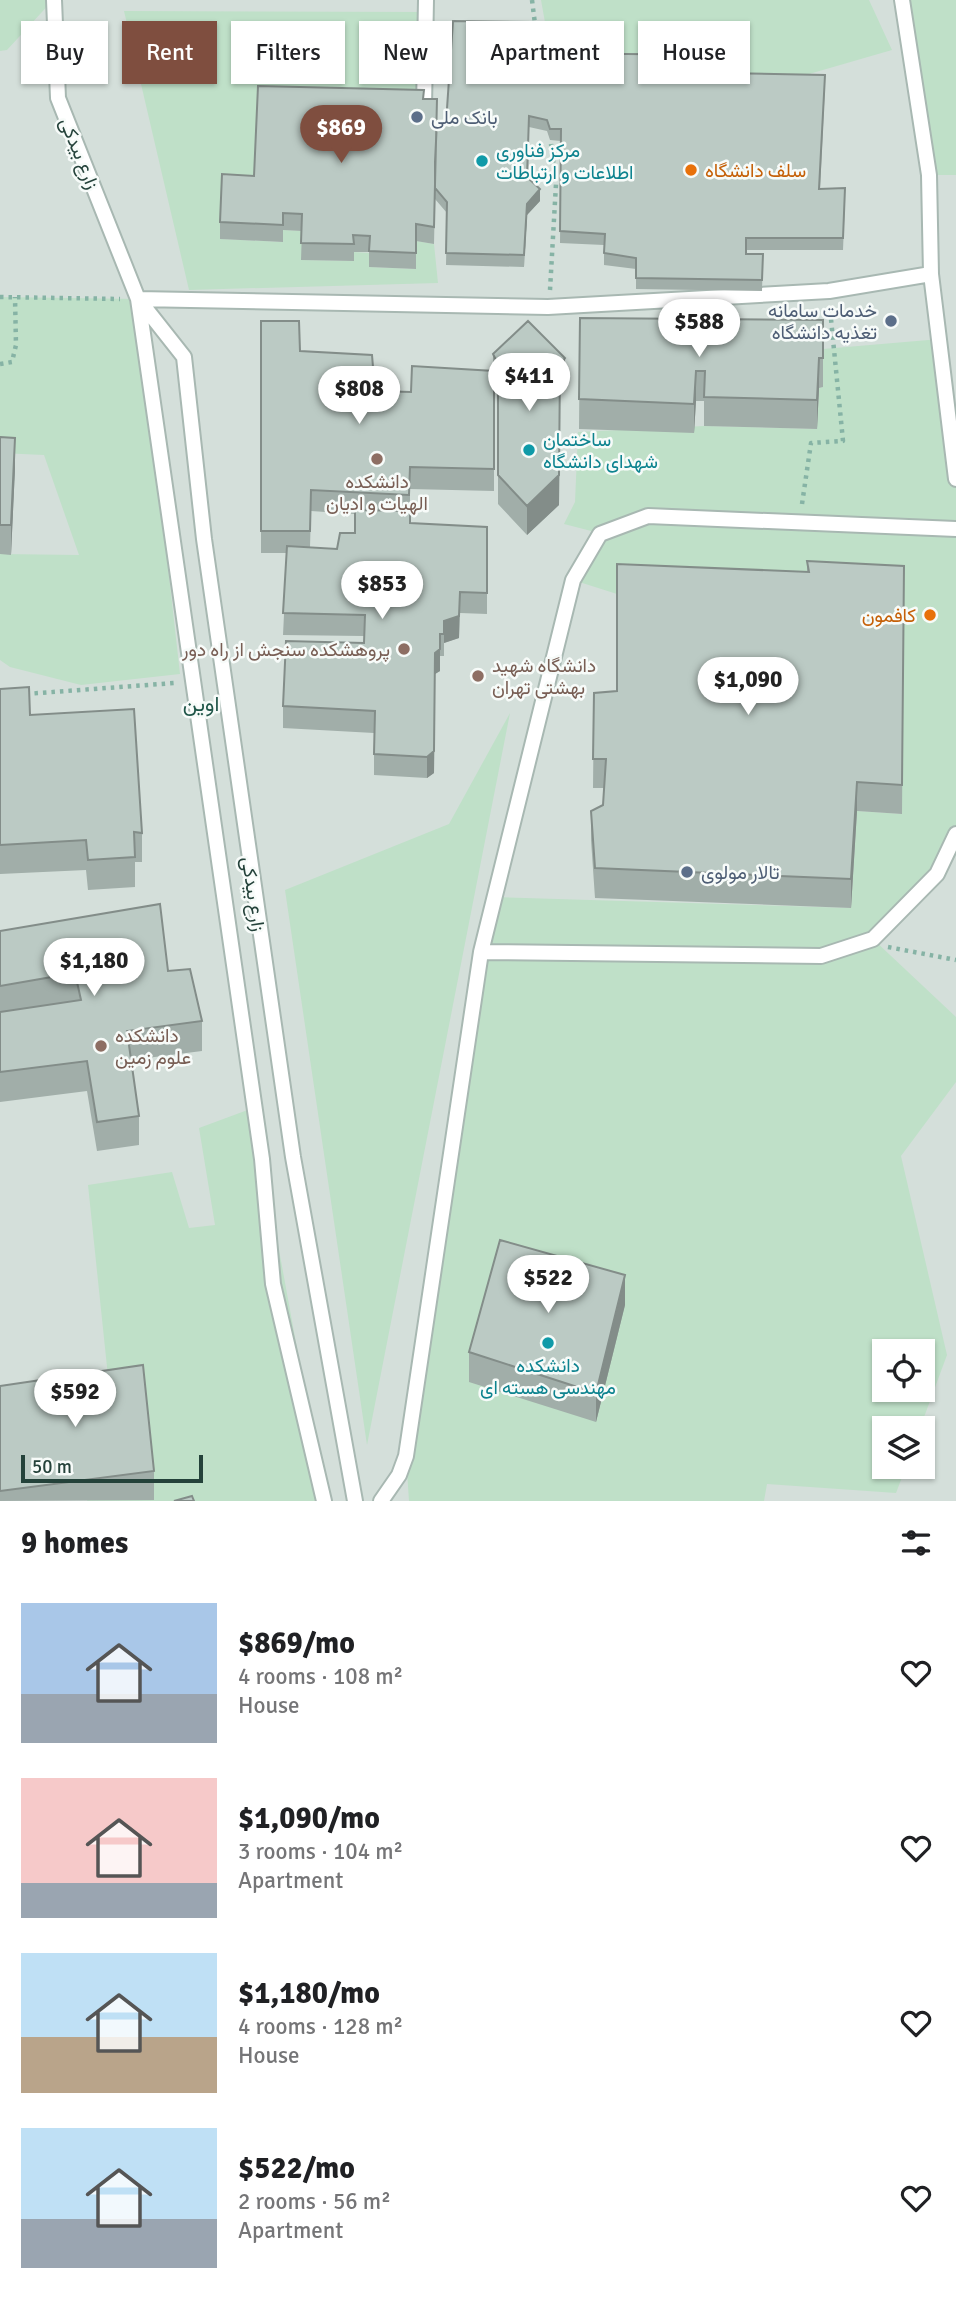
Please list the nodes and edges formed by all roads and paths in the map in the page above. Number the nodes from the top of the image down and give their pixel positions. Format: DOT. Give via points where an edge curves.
graph roads {
  1 [pos="54,0"];
  2 [pos="426,0"];
  3 [pos="531,0"];
  4 [pos="902,0"];
  5 [pos="534,21"];
  6 [pos="424,106"];
  7 [pos="551,144"];
  8 [pos="552,267"];
  9 [pos="931,274"];
  10 [pos="829,291"];
  11 [pos="0,297"];
  12 [pos="15,297"];
  13 [pos="138,299"];
  14 [pos="0,364"];
  15 [pos="956,479"];
  16 [pos="800,522"];
  17 [pos="956,529"];
  18 [pos="193,682"];
  19 [pos="14,695"];
  20 [pos="956,834"];
  21 [pos="891,949"];
  22 [pos="481,952"];
  23 [pos="956,960"];
  24 [pos="324,1501"];
  25 [pos="355,1501"];
  26 [pos="381,1501"];
  1 -- 13 [label="lane, زارع بیدکی" via="58,98"];
  2 -- 6 [label="lane"];
  3 -- 5 [label="path"];
  4 -- 9 [label="lane" via="929,175"];
  7 -- 8 [label="path" via="555,184"];
  9 -- 10 [label="lane"];
  9 -- 15 [label="lane"];
  10 -- 13 [label="lane" via="548,307"];
  10 -- 16 [label="path" via="843,441 810,443"];
  11 -- 12 [label="path"];
  12 -- 13 [label="path"];
  12 -- 14 [label="path" via="16,345 12,362"];
  13 -- 18 [label="lane, زارع بیدکی"];
  13 -- 25 [label="lane, زارع بیدکی" via="184,356 207,566 291,1143"];
  16 -- 17 [label="lane"];
  16 -- 22 [label="lane" via="648,516 600,534 573,580"];
  18 -- 19 [label="path"];
  18 -- 24 [label="lane, زارع بیدکی" via="262,1159 273,1284"];
  20 -- 22 [label="lane" via="937,874 873,939 821,956"];
  21 -- 23 [label="path"];
  22 -- 26 [label="lane" via="406,1456"];
}
